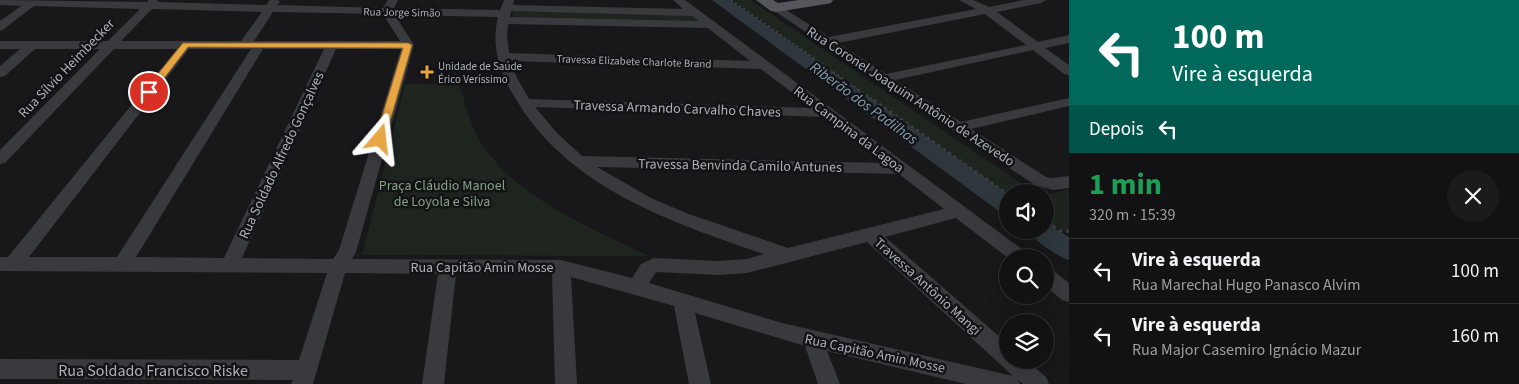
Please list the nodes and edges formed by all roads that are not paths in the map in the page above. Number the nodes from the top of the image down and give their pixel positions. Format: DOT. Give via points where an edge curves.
graph roads {
  1 [pos="678,0"];
  2 [pos="763,0"];
  3 [pos="826,0"];
  4 [pos="964,0"];
  5 [pos="1040,0"];
  6 [pos="33,1"];
  7 [pos="0,2"];
  8 [pos="152,3"];
  9 [pos="272,4"];
  10 [pos="390,6"];
  11 [pos="776,8"];
  12 [pos="987,10"];
  13 [pos="506,11"];
  14 [pos="696,13"];
  15 [pos="712,25"];
  16 [pos="0,27"];
  17 [pos="1069,40"];
  18 [pos="828,41"];
  19 [pos="0,45"];
  20 [pos="32,45"];
  21 [pos="111,45"];
  22 [pos="186,45"];
  23 [pos="252,45"];
  24 [pos="332,45"];
  25 [pos="408,45"];
  26 [pos="1038,46"];
  27 [pos="503,57"];
  28 [pos="765,65"];
  29 [pos="1069,71"];
  30 [pos="0,73"];
  31 [pos="885,78"];
  32 [pos="1069,102"];
  33 [pos="525,103"];
  34 [pos="828,113"];
  35 [pos="958,127"];
  36 [pos="0,159"];
  37 [pos="577,161"];
  38 [pos="903,169"];
  39 [pos="1066,183"];
  40 [pos="959,210"];
  41 [pos="870,234"];
  42 [pos="1009,249"];
  43 [pos="789,256"];
  44 [pos="6,264"];
  45 [pos="122,265"];
  46 [pos="230,265"];
  47 [pos="338,266"];
  48 [pos="448,266"];
  49 [pos="562,267"];
  50 [pos="1054,283"];
  51 [pos="638,287"];
  52 [pos="1069,294"];
  53 [pos="683,301"];
  54 [pos="813,340"];
  55 [pos="999,349"];
  56 [pos="0,369"];
  57 [pos="1021,369"];
  58 [pos="304,377"];
  59 [pos="953,377"];
  60 [pos="433,384"];
  61 [pos="566,384"];
  62 [pos="700,384"];
  63 [pos="829,384"];
  64 [pos="1009,384"];
  65 [pos="1038,384"];
  1 -- 14 [label="street, Rua Campina da Lagoa"];
  2 -- 11 [label="main road, Rua Coronel Joaquim Antônio de Azevedo"];
  3 -- 11 [label="main road"];
  4 -- 12 [label="street"];
  5 -- 12 [label="street"];
  6 -- 7 [label="street, Rua Jorge Simão"];
  6 -- 8 [label="street, Rua Jorge Simão"];
  6 -- 16 [label="street"];
  8 -- 9 [label="street, Rua Jorge Simão"];
  8 -- 21 [label="street, Rua Sílvio Heimbecker"];
  9 -- 10 [label="street, Rua Jorge Simão"];
  9 -- 23 [label="street"];
  10 -- 13 [label="street, Rua Jorge Simão"];
  10 -- 25 [label="street"];
  11 -- 18 [label="street, Rua Coronel Joaquim Antônio de Azevedo"];
  12 -- 18 [label="street"];
  12 -- 26 [label="street"];
  13 -- 14 [label="street, Rua Jorge Simão"];
  13 -- 15 [label="street, Rua Jorge Simão"];
  13 -- 27 [label="street" via="501,40"];
  14 -- 15 [label="street, Rua Campina da Lagoa"];
  15 -- 28 [label="street, Rua Campina da Lagoa"];
  17 -- 26 [label="street"];
  18 -- 31 [label="street, Rua Coronel Joaquim Antônio de Azevedo"];
  19 -- 20 [label="street"];
  20 -- 21 [label="street"];
  20 -- 30 [label="street"];
  21 -- 22 [label="street"];
  21 -- 36 [label="street, Rua Sílvio Heimbecker"];
  22 -- 23 [label="street"];
  22 -- 44 [label="street"];
  23 -- 24 [label="street"];
  23 -- 45 [label="street"];
  24 -- 25 [label="street"];
  24 -- 46 [label="street, Rua Soldado Alfredo Gonçalves"];
  25 -- 47 [label="street" via="346,252"];
  26 -- 29 [label="street"];
  26 -- 31 [label="street"];
  27 -- 28 [label="street, Travessa Elizabete Charlote Brand"];
  27 -- 33 [label="street" via="508,74"];
  28 -- 34 [label="street, Rua Campina da Lagoa"];
  31 -- 35 [label="street, Rua Coronel Joaquim Antônio de Azevedo"];
  32 -- 35 [label="street"];
  33 -- 34 [label="street, Travessa Armando Carvalho Chaves"];
  33 -- 37 [label="street" via="547,134"];
  34 -- 38 [label="street, Rua Campina da Lagoa"];
  35 -- 39 [label="street, Rua Coronel Joaquim Antônio de Azevedo" via="1041,181"];
  37 -- 38 [label="street, Travessa Benvinda Camilo Antunes"];
  37 -- 43 [label="street" via="672,214"];
  38 -- 40 [label="street, Rua Campina da Lagoa"];
  40 -- 41 [label="street"];
  40 -- 42 [label="street, Rua Campina da Lagoa"];
  41 -- 43 [label="street"];
  41 -- 55 [label="street, Travessa Antônio Mangi"];
  43 -- 51 [label="street" via="731,268 654,265 648,267"];
  44 -- 45 [label="street, Rua Capitão Amin Mosse"];
  45 -- 46 [label="street, Rua Capitão Amin Mosse"];
  46 -- 47 [label="street, Rua Capitão Amin Mosse"];
  47 -- 48 [label="street, Rua Capitão Amin Mosse"];
  47 -- 58 [label="street"];
  48 -- 49 [label="street, Rua Capitão Amin Mosse"];
  48 -- 60 [label="street"];
  49 -- 51 [label="street, Rua Capitão Amin Mosse"];
  49 -- 61 [label="street"];
  50 -- 52 [label="street"];
  51 -- 53 [label="street, Rua Capitão Amin Mosse"];
  53 -- 54 [label="street, Rua Capitão Amin Mosse"];
  53 -- 62 [label="street"];
  54 -- 59 [label="street, Rua Capitão Amin Mosse"];
  54 -- 63 [label="street"];
  56 -- 58 [label="street, Rua Soldado Francisco Riske"];
  57 -- 65 [label="street"];
  59 -- 64 [label="street, Rua Capitão Amin Mosse"];
}
